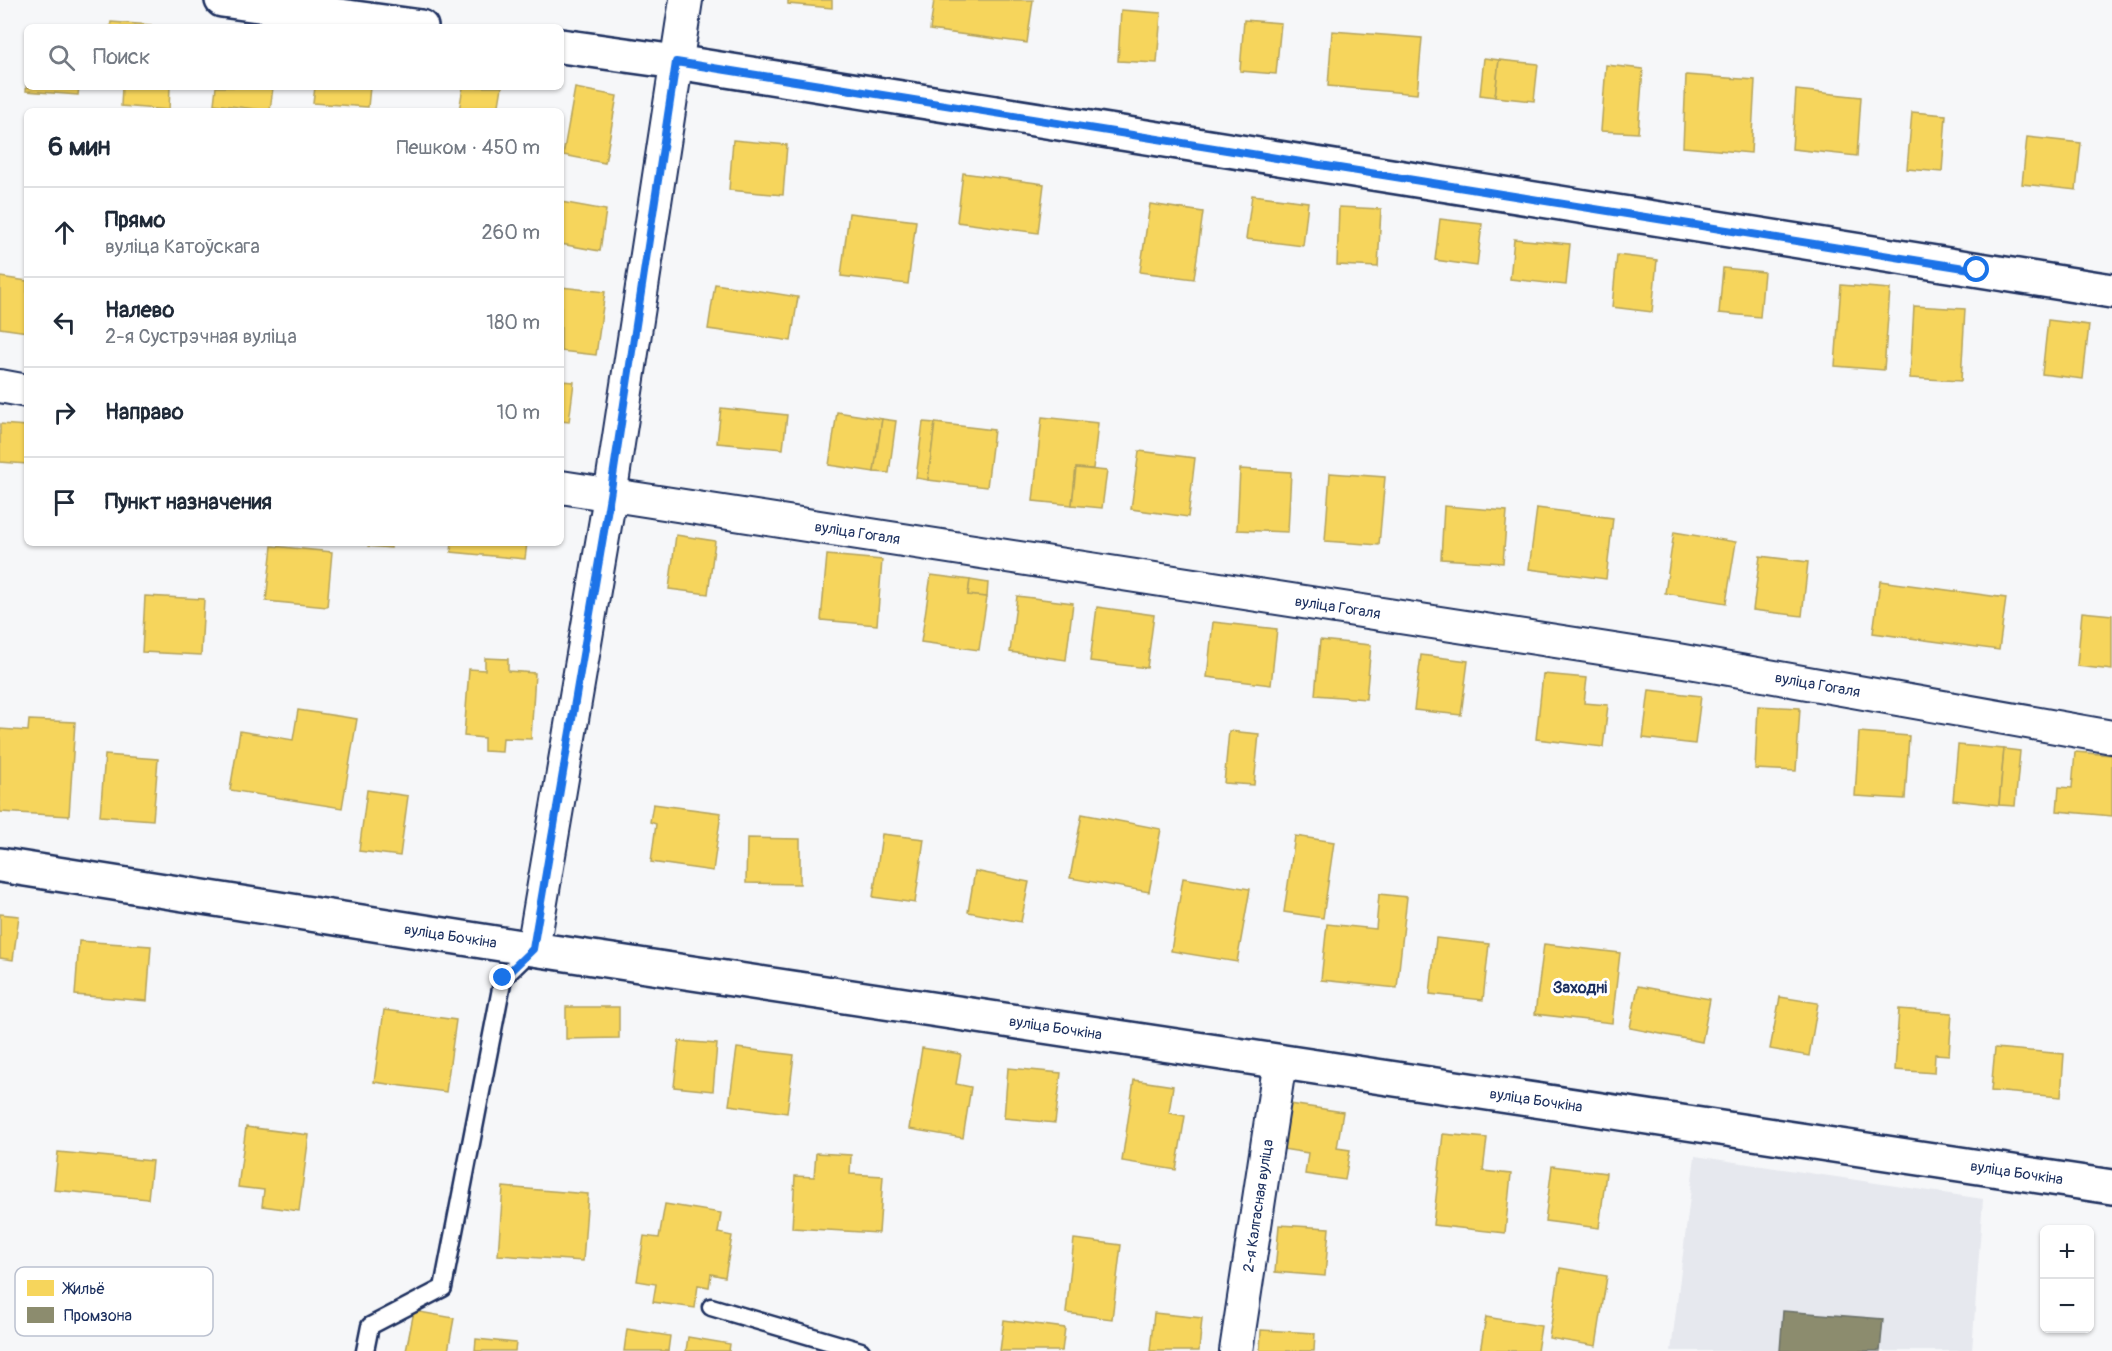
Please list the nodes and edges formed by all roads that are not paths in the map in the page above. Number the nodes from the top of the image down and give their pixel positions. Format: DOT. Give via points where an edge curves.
graph roads {
  1 [pos="222,0"];
  2 [pos="686,0"];
  3 [pos="399,24"];
  4 [pos="564,46"];
  5 [pos="676,62"];
  6 [pos="2112,291"];
  7 [pos="0,386"];
  8 [pos="24,390"];
  9 [pos="564,488"];
  10 [pos="610,496"];
  11 [pos="2112,737"];
  12 [pos="0,865"];
  13 [pos="533,949"];
  14 [pos="1280,1062"];
  15 [pos="2112,1187"];
  16 [pos="711,1307"];
  17 [pos="365,1351"];
  18 [pos="861,1351"];
  19 [pos="1236,1351"];
  1 -- 3 [label="main road"];
  2 -- 5 [label="street"];
  4 -- 5 [label="main road"];
  5 -- 6 [label="main road"];
  5 -- 10 [label="street"];
  7 -- 8 [label="street"];
  9 -- 10 [label="street, вуліца Гогаля"];
  10 -- 11 [label="street, вуліца Гогаля" via="1678,660"];
  10 -- 13 [label="street"];
  12 -- 13 [label="main road, вуліца Бочкіна"];
  13 -- 14 [label="main road, вуліца Бочкіна"];
  13 -- 17 [label="lane" via="503,978 443,1288 370,1326"];
  14 -- 15 [label="main road, вуліца Бочкіна"];
  14 -- 19 [label="street, 2-я Калгасная вуліца"];
  16 -- 18 [label="lane"];
}
